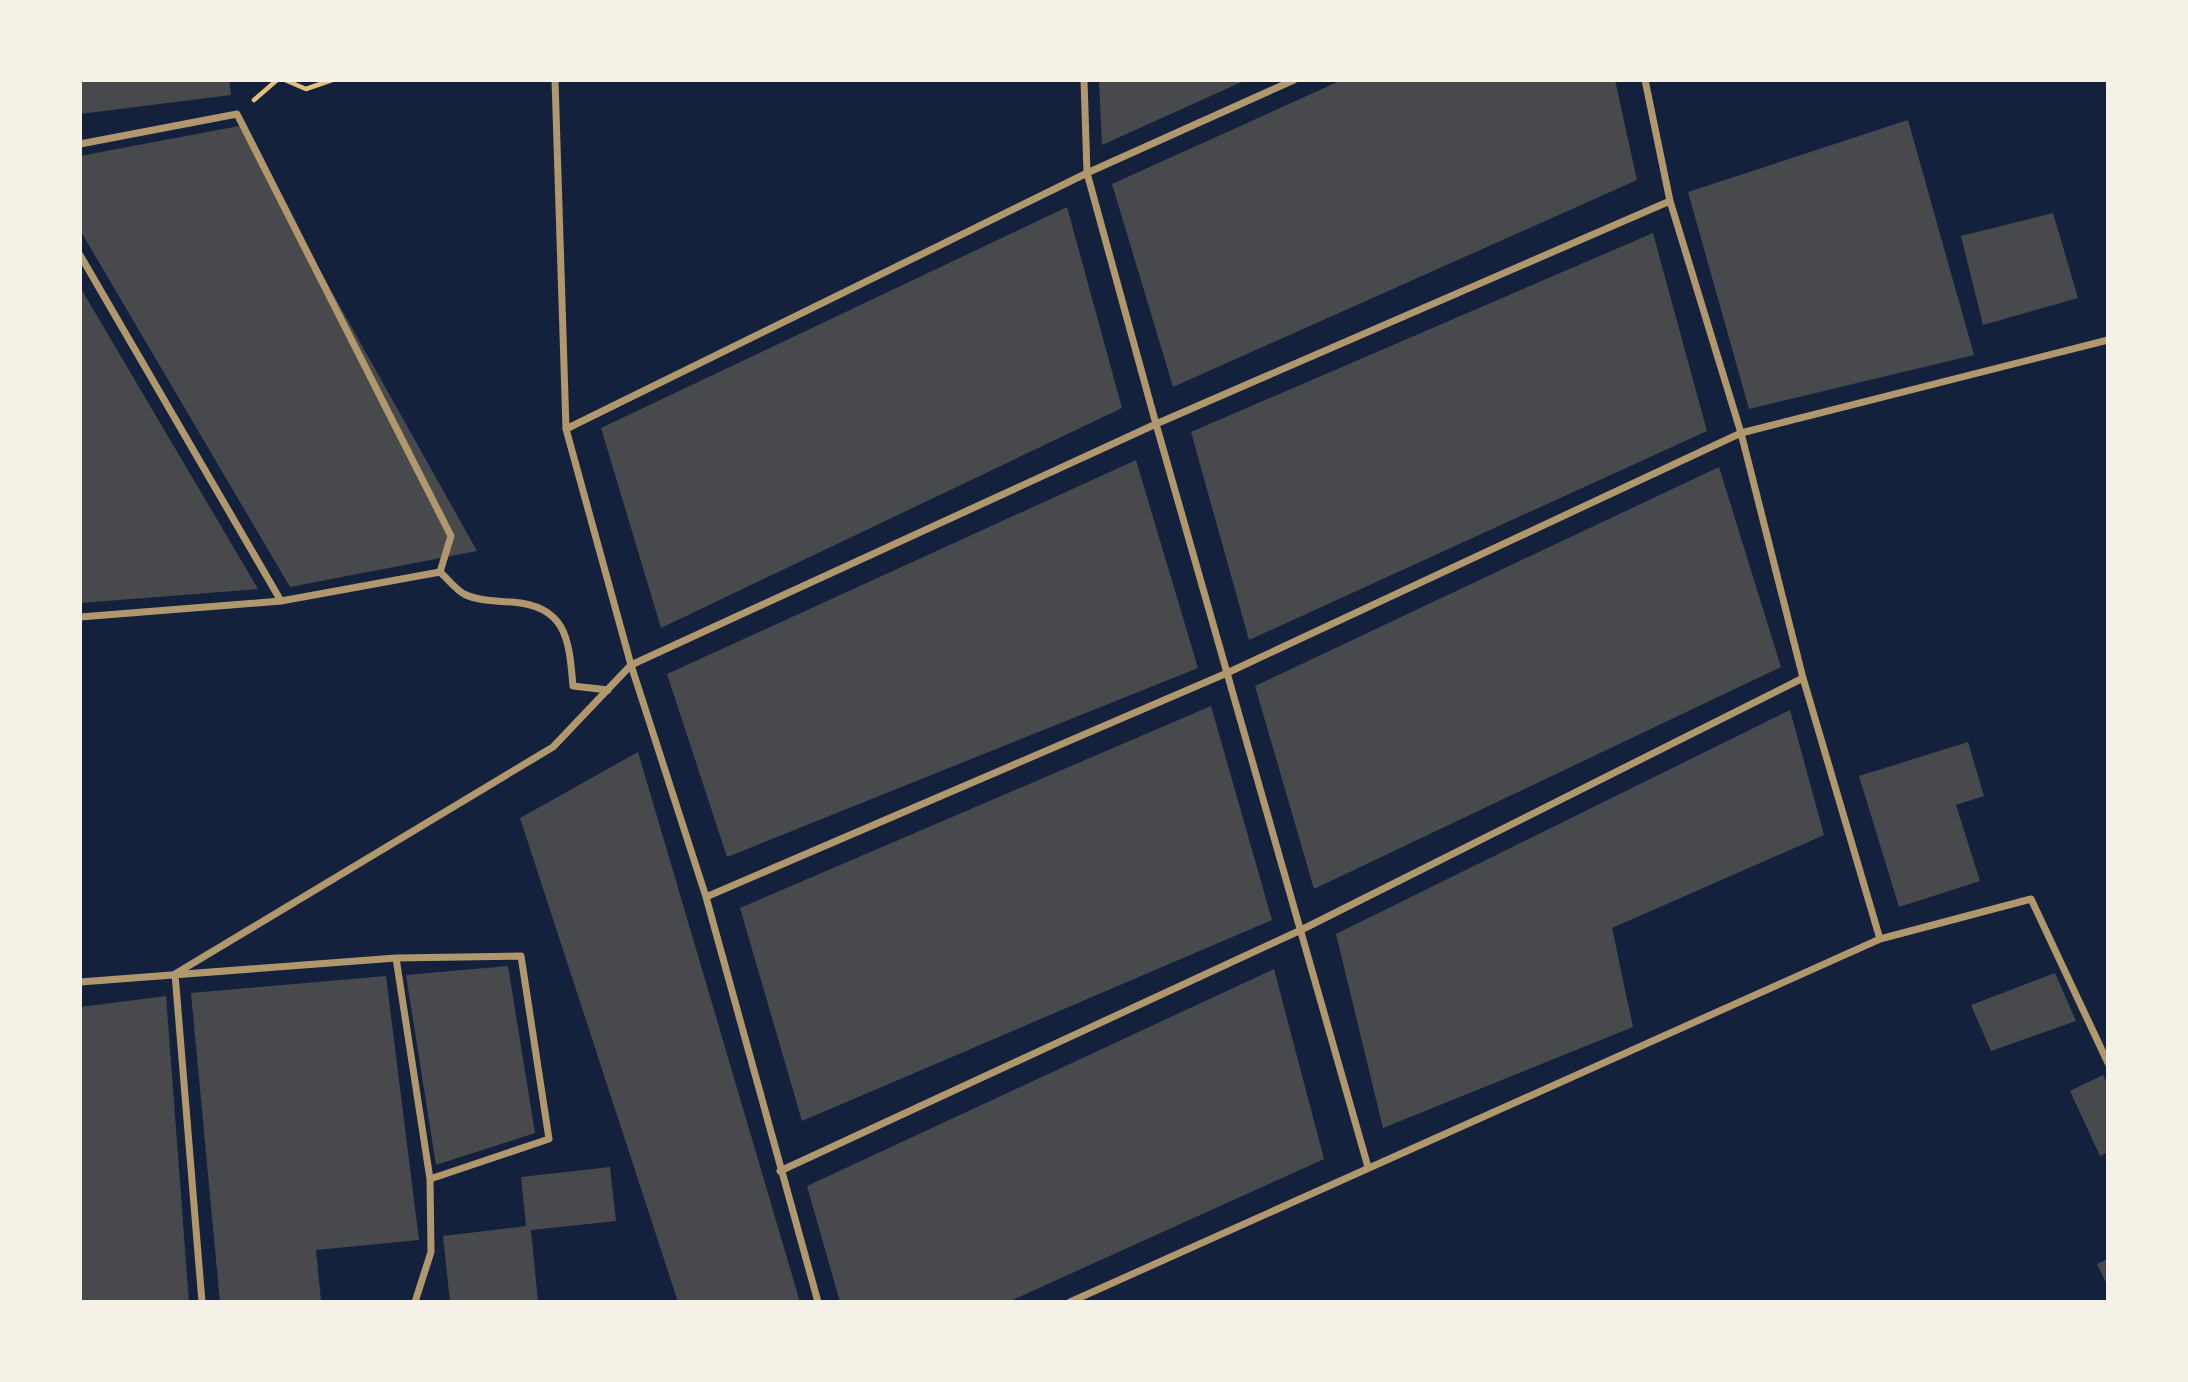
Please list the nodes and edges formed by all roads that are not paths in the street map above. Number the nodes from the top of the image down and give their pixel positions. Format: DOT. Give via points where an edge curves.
graph roads {
  1 [pos="555,80"];
  2 [pos="1084,80"];
  3 [pos="1294,80"];
  4 [pos="1645,80"];
  5 [pos="80,144"];
  6 [pos="1087,173"];
  7 [pos="1670,201"];
  8 [pos="80,255"];
  9 [pos="2108,340"];
  10 [pos="1156,424"];
  11 [pos="566,429"];
  12 [pos="1741,433"];
  13 [pos="440,572"];
  14 [pos="281,601"];
  15 [pos="80,617"];
  16 [pos="631,665"];
  17 [pos="1227,673"];
  18 [pos="1804,678"];
  19 [pos="608,690"];
  20 [pos="706,897"];
  21 [pos="1301,930"];
  22 [pos="1880,939"];
  23 [pos="396,958"];
  24 [pos="175,974"];
  25 [pos="80,982"];
  26 [pos="2108,1063"];
  27 [pos="1368,1167"];
  28 [pos="780,1171"];
  29 [pos="430,1179"];
  30 [pos="202,1301"];
  31 [pos="415,1301"];
  32 [pos="818,1301"];
  33 [pos="1070,1301"];
  1 -- 11 [label="street"];
  2 -- 6 [label="street"];
  3 -- 6 [label="street"];
  4 -- 7 [label="street"];
  5 -- 13 [label="street" via="237,114 452,536"];
  6 -- 10 [label="street"];
  6 -- 11 [label="street"];
  7 -- 10 [label="street"];
  7 -- 12 [label="street"];
  8 -- 14 [label="street"];
  9 -- 12 [label="street"];
  10 -- 16 [label="street"];
  10 -- 17 [label="street"];
  11 -- 16 [label="street"];
  12 -- 17 [label="street"];
  12 -- 18 [label="street"];
  13 -- 14 [label="street"];
  13 -- 19 [label="street" via="463,593 539,608 560,622 569,648 573,686"];
  14 -- 15 [label="street"];
  16 -- 19 [label="street"];
  16 -- 20 [label="street"];
  17 -- 20 [label="street"];
  17 -- 21 [label="street"];
  18 -- 21 [label="street"];
  18 -- 22 [label="street"];
  19 -- 24 [label="street" via="553,747"];
  20 -- 28 [label="street"];
  21 -- 27 [label="street"];
  21 -- 28 [label="street"];
  22 -- 26 [label="street" via="2031,900"];
  22 -- 27 [label="street"];
  23 -- 24 [label="street"];
  23 -- 29 [label="street"];
  23 -- 29 [label="street" via="521,956 549,1139"];
  24 -- 25 [label="street"];
  24 -- 30 [label="street"];
  27 -- 33 [label="street"];
  28 -- 32 [label="street"];
  29 -- 31 [label="street" via="431,1252"];
}
